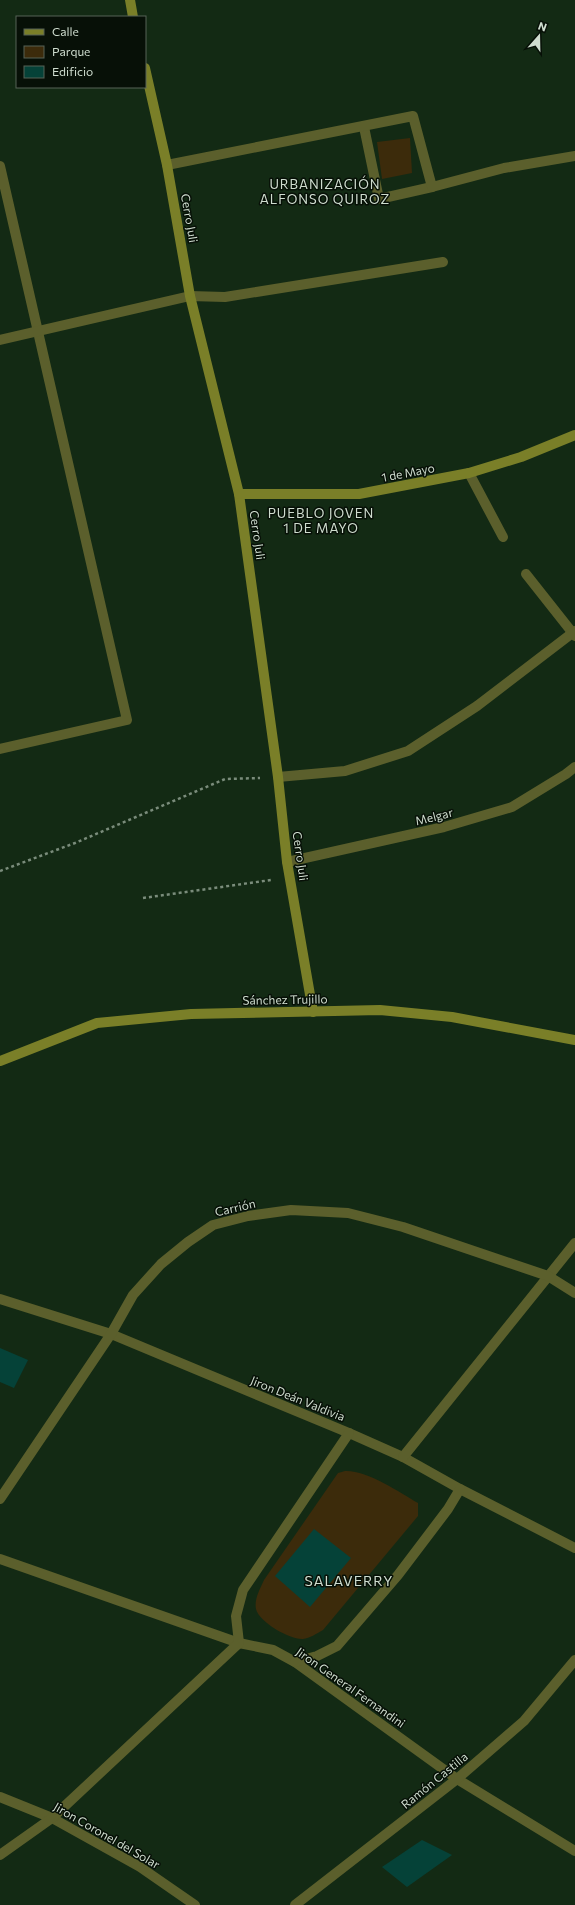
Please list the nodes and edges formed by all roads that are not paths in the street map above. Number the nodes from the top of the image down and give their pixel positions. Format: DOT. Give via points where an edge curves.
graph roads {
  1 [pos="130,0"];
  2 [pos="134,16"];
  3 [pos="146,72"];
  4 [pos="364,126"];
  5 [pos="575,156"];
  6 [pos="0,166"];
  7 [pos="167,166"];
  8 [pos="432,187"];
  9 [pos="443,262"];
  10 [pos="190,296"];
  11 [pos="39,331"];
  12 [pos="0,340"];
  13 [pos="575,435"];
  14 [pos="469,473"];
  15 [pos="239,494"];
  16 [pos="503,537"];
  17 [pos="526,574"];
  18 [pos="574,633"];
  19 [pos="0,749"];
  20 [pos="575,767"];
  21 [pos="278,777"];
  22 [pos="287,862"];
  23 [pos="312,1012"];
  24 [pos="575,1040"];
  25 [pos="0,1061"];
  26 [pos="575,1243"];
  27 [pos="548,1276"];
  28 [pos="575,1293"];
  29 [pos="0,1299"];
  30 [pos="111,1334"];
  31 [pos="349,1432"];
  32 [pos="403,1457"];
  33 [pos="460,1489"];
  34 [pos="0,1499"];
  35 [pos="575,1548"];
  36 [pos="0,1559"];
  37 [pos="239,1643"];
  38 [pos="575,1660"];
  39 [pos="295,1662"];
  40 [pos="457,1779"];
  41 [pos="0,1797"];
  42 [pos="52,1818"];
  43 [pos="575,1851"];
  44 [pos="0,1855"];
  45 [pos="195,1905"];
  46 [pos="295,1905"];
  1 -- 2 [label="street"];
  3 -- 7 [label="street, Cerro Juli"];
  4 -- 7 [label="street"];
  4 -- 8 [label="street" via="413,116"];
  4 -- 8 [label="street" via="379,199"];
  5 -- 8 [label="street" via="504,168"];
  6 -- 11 [label="street"];
  7 -- 10 [label="street, Cerro Juli"];
  9 -- 10 [label="street" via="225,297"];
  10 -- 11 [label="street"];
  10 -- 15 [label="street, Cerro Juli"];
  11 -- 12 [label="street"];
  11 -- 19 [label="street" via="127,720"];
  13 -- 14 [label="street, 1 de Mayo" via="521,457"];
  14 -- 15 [label="street, 1 de Mayo" via="359,494"];
  14 -- 16 [label="street"];
  15 -- 21 [label="street, Cerro Juli"];
  17 -- 18 [label="street"];
  18 -- 21 [label="street" via="477,706 408,751 345,771"];
  20 -- 22 [label="street, Melgar" via="512,807 430,830"];
  21 -- 22 [label="street, Cerro Juli"];
  22 -- 23 [label="street, Cerro Juli"];
  23 -- 24 [label="street, Sánchez Trujillo" via="380,1010 452,1017"];
  23 -- 25 [label="street, Sánchez Trujillo" via="191,1014 97,1023"];
  26 -- 27 [label="street"];
  27 -- 28 [label="street, Carrión"];
  27 -- 30 [label="street, Carrión" via="403,1227 348,1213 291,1210 248,1216 213,1225 188,1242 161,1264 133,1295"];
  27 -- 32 [label="street"];
  29 -- 30 [label="street, Jiron Deán Valdivia"];
  30 -- 31 [label="street, Jiron Deán Valdivia"];
  30 -- 34 [label="street, Carrión"];
  31 -- 32 [label="street, Jiron Deán Valdivia"];
  31 -- 37 [label="street" via="243,1590 236,1616"];
  32 -- 33 [label="street, Jiron Deán Valdivia"];
  33 -- 35 [label="street, Jiron Deán Valdivia"];
  33 -- 39 [label="street" via="398,1576 337,1646 317,1656"];
  36 -- 37 [label="street, Jiron General Fernandini"];
  37 -- 39 [label="street, Jiron General Fernandini" via="273,1650"];
  37 -- 42 [label="street"];
  38 -- 40 [label="street, Ramón Castilla" via="524,1721"];
  39 -- 40 [label="street, Jiron General Fernandini"];
  40 -- 43 [label="street, Jiron General Fernandini"];
  40 -- 46 [label="street, Ramón Castilla"];
  41 -- 42 [label="street, Jiron Coronel del Solar"];
  42 -- 44 [label="street"];
  42 -- 45 [label="street, Jiron Coronel del Solar" via="140,1867"];
}
